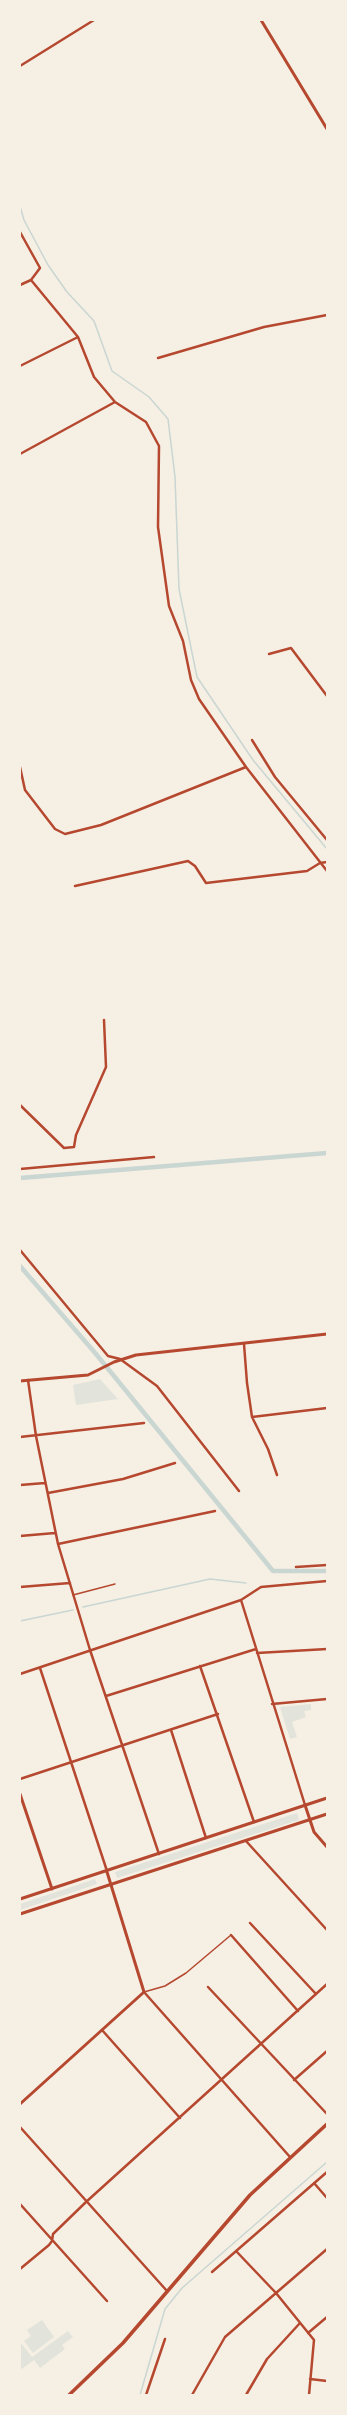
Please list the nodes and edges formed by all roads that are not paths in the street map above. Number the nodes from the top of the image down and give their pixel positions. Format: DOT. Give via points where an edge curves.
graph roads {
  1 [pos="94,20"];
  2 [pos="261,20"];
  3 [pos="20,66"];
  4 [pos="327,129"];
  5 [pos="20,232"];
  6 [pos="31,280"];
  7 [pos="20,285"];
  8 [pos="327,315"];
  9 [pos="78,337"];
  10 [pos="158,358"];
  11 [pos="20,366"];
  12 [pos="115,402"];
  13 [pos="20,454"];
  14 [pos="269,654"];
  15 [pos="327,696"];
  16 [pos="252,740"];
  17 [pos="20,767"];
  18 [pos="246,767"];
  19 [pos="327,840"];
  20 [pos="327,862"];
  21 [pos="320,863"];
  22 [pos="327,871"];
  23 [pos="75,886"];
  24 [pos="104,1020"];
  25 [pos="20,1106"];
  26 [pos="154,1157"];
  27 [pos="20,1169"];
  28 [pos="20,1250"];
  29 [pos="327,1334"];
  30 [pos="244,1344"];
  31 [pos="120,1359"];
  32 [pos="28,1380"];
  33 [pos="20,1381"];
  34 [pos="327,1408"];
  35 [pos="252,1418"];
  36 [pos="144,1424"];
  37 [pos="36,1436"];
  38 [pos="20,1437"];
  39 [pos="175,1463"];
  40 [pos="277,1475"];
  41 [pos="45,1483"];
  42 [pos="20,1485"];
  43 [pos="239,1491"];
  44 [pos="48,1494"];
  45 [pos="215,1512"];
  46 [pos="56,1533"];
  47 [pos="20,1536"];
  48 [pos="58,1544"];
  49 [pos="327,1565"];
  50 [pos="296,1567"];
  51 [pos="327,1581"];
  52 [pos="70,1583"];
  53 [pos="115,1584"];
  54 [pos="20,1587"];
  55 [pos="73,1595"];
  56 [pos="241,1600"];
  57 [pos="256,1649"];
  58 [pos="327,1649"];
  59 [pos="90,1650"];
  60 [pos="257,1653"];
  61 [pos="200,1666"];
  62 [pos="40,1668"];
  63 [pos="20,1674"];
  64 [pos="106,1696"];
  65 [pos="327,1700"];
  66 [pos="272,1704"];
  67 [pos="218,1714"];
  68 [pos="171,1730"];
  69 [pos="122,1746"];
  70 [pos="71,1763"];
  71 [pos="20,1779"];
  72 [pos="20,1794"];
  73 [pos="327,1798"];
  74 [pos="305,1805"];
  75 [pos="327,1814"];
  76 [pos="309,1820"];
  77 [pos="254,1822"];
  78 [pos="206,1838"];
  79 [pos="246,1841"];
  80 [pos="327,1847"];
  81 [pos="159,1854"];
  82 [pos="107,1872"];
  83 [pos="111,1884"];
  84 [pos="52,1889"];
  85 [pos="20,1899"];
  86 [pos="20,1914"];
  87 [pos="250,1923"];
  88 [pos="327,1930"];
  89 [pos="231,1935"];
  90 [pos="327,1984"];
  91 [pos="208,1987"];
  92 [pos="144,1992"];
  93 [pos="316,1994"];
  94 [pos="298,2011"];
  95 [pos="102,2029"];
  96 [pos="260,2045"];
  97 [pos="327,2051"];
  98 [pos="294,2080"];
  99 [pos="221,2081"];
  100 [pos="20,2104"];
  101 [pos="327,2114"];
  102 [pos="180,2118"];
  103 [pos="327,2124"];
  104 [pos="20,2127"];
  105 [pos="290,2157"];
  106 [pos="327,2172"];
  107 [pos="314,2183"];
  108 [pos="327,2198"];
  109 [pos="86,2202"];
  110 [pos="20,2204"];
  111 [pos="52,2241"];
  112 [pos="327,2249"];
  113 [pos="236,2251"];
  114 [pos="20,2269"];
  115 [pos="212,2272"];
  116 [pos="167,2291"];
  117 [pos="276,2293"];
  118 [pos="107,2301"];
  119 [pos="327,2317"];
  120 [pos="300,2322"];
  121 [pos="308,2333"];
  122 [pos="165,2339"];
  123 [pos="310,2379"];
  124 [pos="327,2381"];
  125 [pos="69,2395"];
  126 [pos="146,2395"];
  127 [pos="192,2395"];
  128 [pos="246,2395"];
  129 [pos="309,2395"];
  1 -- 3 [label="street"];
  2 -- 4 [label="street"];
  5 -- 6 [label="street" via="40,268"];
  6 -- 7 [label="street"];
  6 -- 9 [label="street"];
  8 -- 10 [label="street" via="264,328"];
  9 -- 11 [label="street"];
  9 -- 12 [label="street" via="94,377"];
  12 -- 13 [label="street"];
  12 -- 18 [label="street" via="146,422 159,446 158,527 169,606 183,641 191,680 199,699"];
  14 -- 15 [label="street" via="291,648"];
  16 -- 19 [label="street" via="275,777"];
  17 -- 18 [label="street" via="25,790 55,829 65,834 101,825"];
  18 -- 21 [label="street"];
  20 -- 21 [label="street"];
  21 -- 22 [label="street"];
  21 -- 23 [label="street" via="307,871 206,883 195,866 188,861"];
  24 -- 25 [label="street" via="106,1067 76,1135 74,1147 64,1148"];
  26 -- 27 [label="street"];
  28 -- 31 [label="street" via="108,1356"];
  29 -- 30 [label="street"];
  30 -- 31 [label="street" via="136,1355"];
  30 -- 35 [label="street"];
  31 -- 32 [label="street" via="94,1372"];
  31 -- 43 [label="street" via="160,1389"];
  32 -- 33 [label="street"];
  32 -- 37 [label="street"];
  34 -- 35 [label="street"];
  35 -- 40 [label="street" via="268,1449"];
  36 -- 37 [label="street"];
  37 -- 38 [label="street"];
  37 -- 41 [label="street"];
  39 -- 44 [label="street" via="123,1480"];
  41 -- 42 [label="street"];
  41 -- 44 [label="street"];
  44 -- 46 [label="street"];
  45 -- 48 [label="street"];
  46 -- 47 [label="street"];
  46 -- 48 [label="street"];
  48 -- 52 [label="street"];
  49 -- 50 [label="street"];
  51 -- 56 [label="street" via="261,1587"];
  52 -- 54 [label="street"];
  52 -- 55 [label="street"];
  53 -- 55 [label="lane"];
  55 -- 59 [label="street"];
  56 -- 57 [label="street"];
  56 -- 59 [label="street"];
  57 -- 60 [label="street"];
  57 -- 61 [label="street"];
  58 -- 60 [label="street"];
  59 -- 62 [label="street"];
  59 -- 64 [label="street"];
  60 -- 66 [label="street"];
  61 -- 64 [label="street"];
  61 -- 67 [label="street"];
  62 -- 63 [label="street"];
  62 -- 70 [label="street"];
  64 -- 69 [label="street"];
  65 -- 66 [label="street"];
  66 -- 74 [label="street"];
  67 -- 68 [label="street"];
  67 -- 77 [label="street"];
  68 -- 69 [label="street"];
  68 -- 78 [label="street"];
  69 -- 70 [label="street"];
  69 -- 81 [label="street"];
  70 -- 71 [label="street"];
  70 -- 82 [label="street"];
  72 -- 84 [label="street"];
  73 -- 74 [label="street"];
  74 -- 76 [label="street"];
  74 -- 77 [label="street"];
  75 -- 76 [label="street"];
  76 -- 79 [label="street"];
  76 -- 80 [label="street" via="314,1832"];
  77 -- 78 [label="street"];
  78 -- 81 [label="street"];
  79 -- 83 [label="street"];
  79 -- 88 [label="street"];
  81 -- 82 [label="street"];
  82 -- 83 [label="street"];
  82 -- 84 [label="street"];
  83 -- 86 [label="street"];
  83 -- 92 [label="street"];
  84 -- 85 [label="street"];
  87 -- 93 [label="street"];
  89 -- 92 [label="lane" via="186,1973 165,1986"];
  89 -- 94 [label="street"];
  90 -- 93 [label="street"];
  91 -- 96 [label="street"];
  92 -- 95 [label="street"];
  92 -- 99 [label="street"];
  93 -- 94 [label="street"];
  94 -- 96 [label="street"];
  95 -- 100 [label="street"];
  95 -- 102 [label="street"];
  96 -- 98 [label="street"];
  96 -- 99 [label="street"];
  97 -- 98 [label="street"];
  98 -- 101 [label="street"];
  99 -- 102 [label="street"];
  99 -- 105 [label="street"];
  102 -- 109 [label="street"];
  103 -- 105 [label="main road"];
  104 -- 109 [label="street"];
  105 -- 116 [label="main road" via="250,2195"];
  106 -- 107 [label="street"];
  107 -- 108 [label="street"];
  107 -- 113 [label="street"];
  109 -- 111 [label="street" via="53,2234"];
  109 -- 116 [label="street"];
  110 -- 111 [label="street"];
  111 -- 114 [label="street"];
  111 -- 118 [label="street"];
  112 -- 117 [label="street"];
  113 -- 115 [label="street"];
  113 -- 117 [label="street"];
  116 -- 125 [label="main road" via="123,2342"];
  117 -- 120 [label="street"];
  117 -- 127 [label="street" via="225,2336"];
  119 -- 121 [label="street"];
  120 -- 121 [label="street"];
  120 -- 128 [label="street" via="267,2359"];
  121 -- 123 [label="street" via="314,2340"];
  122 -- 126 [label="street"];
  123 -- 124 [label="street"];
  123 -- 129 [label="street"];
}
